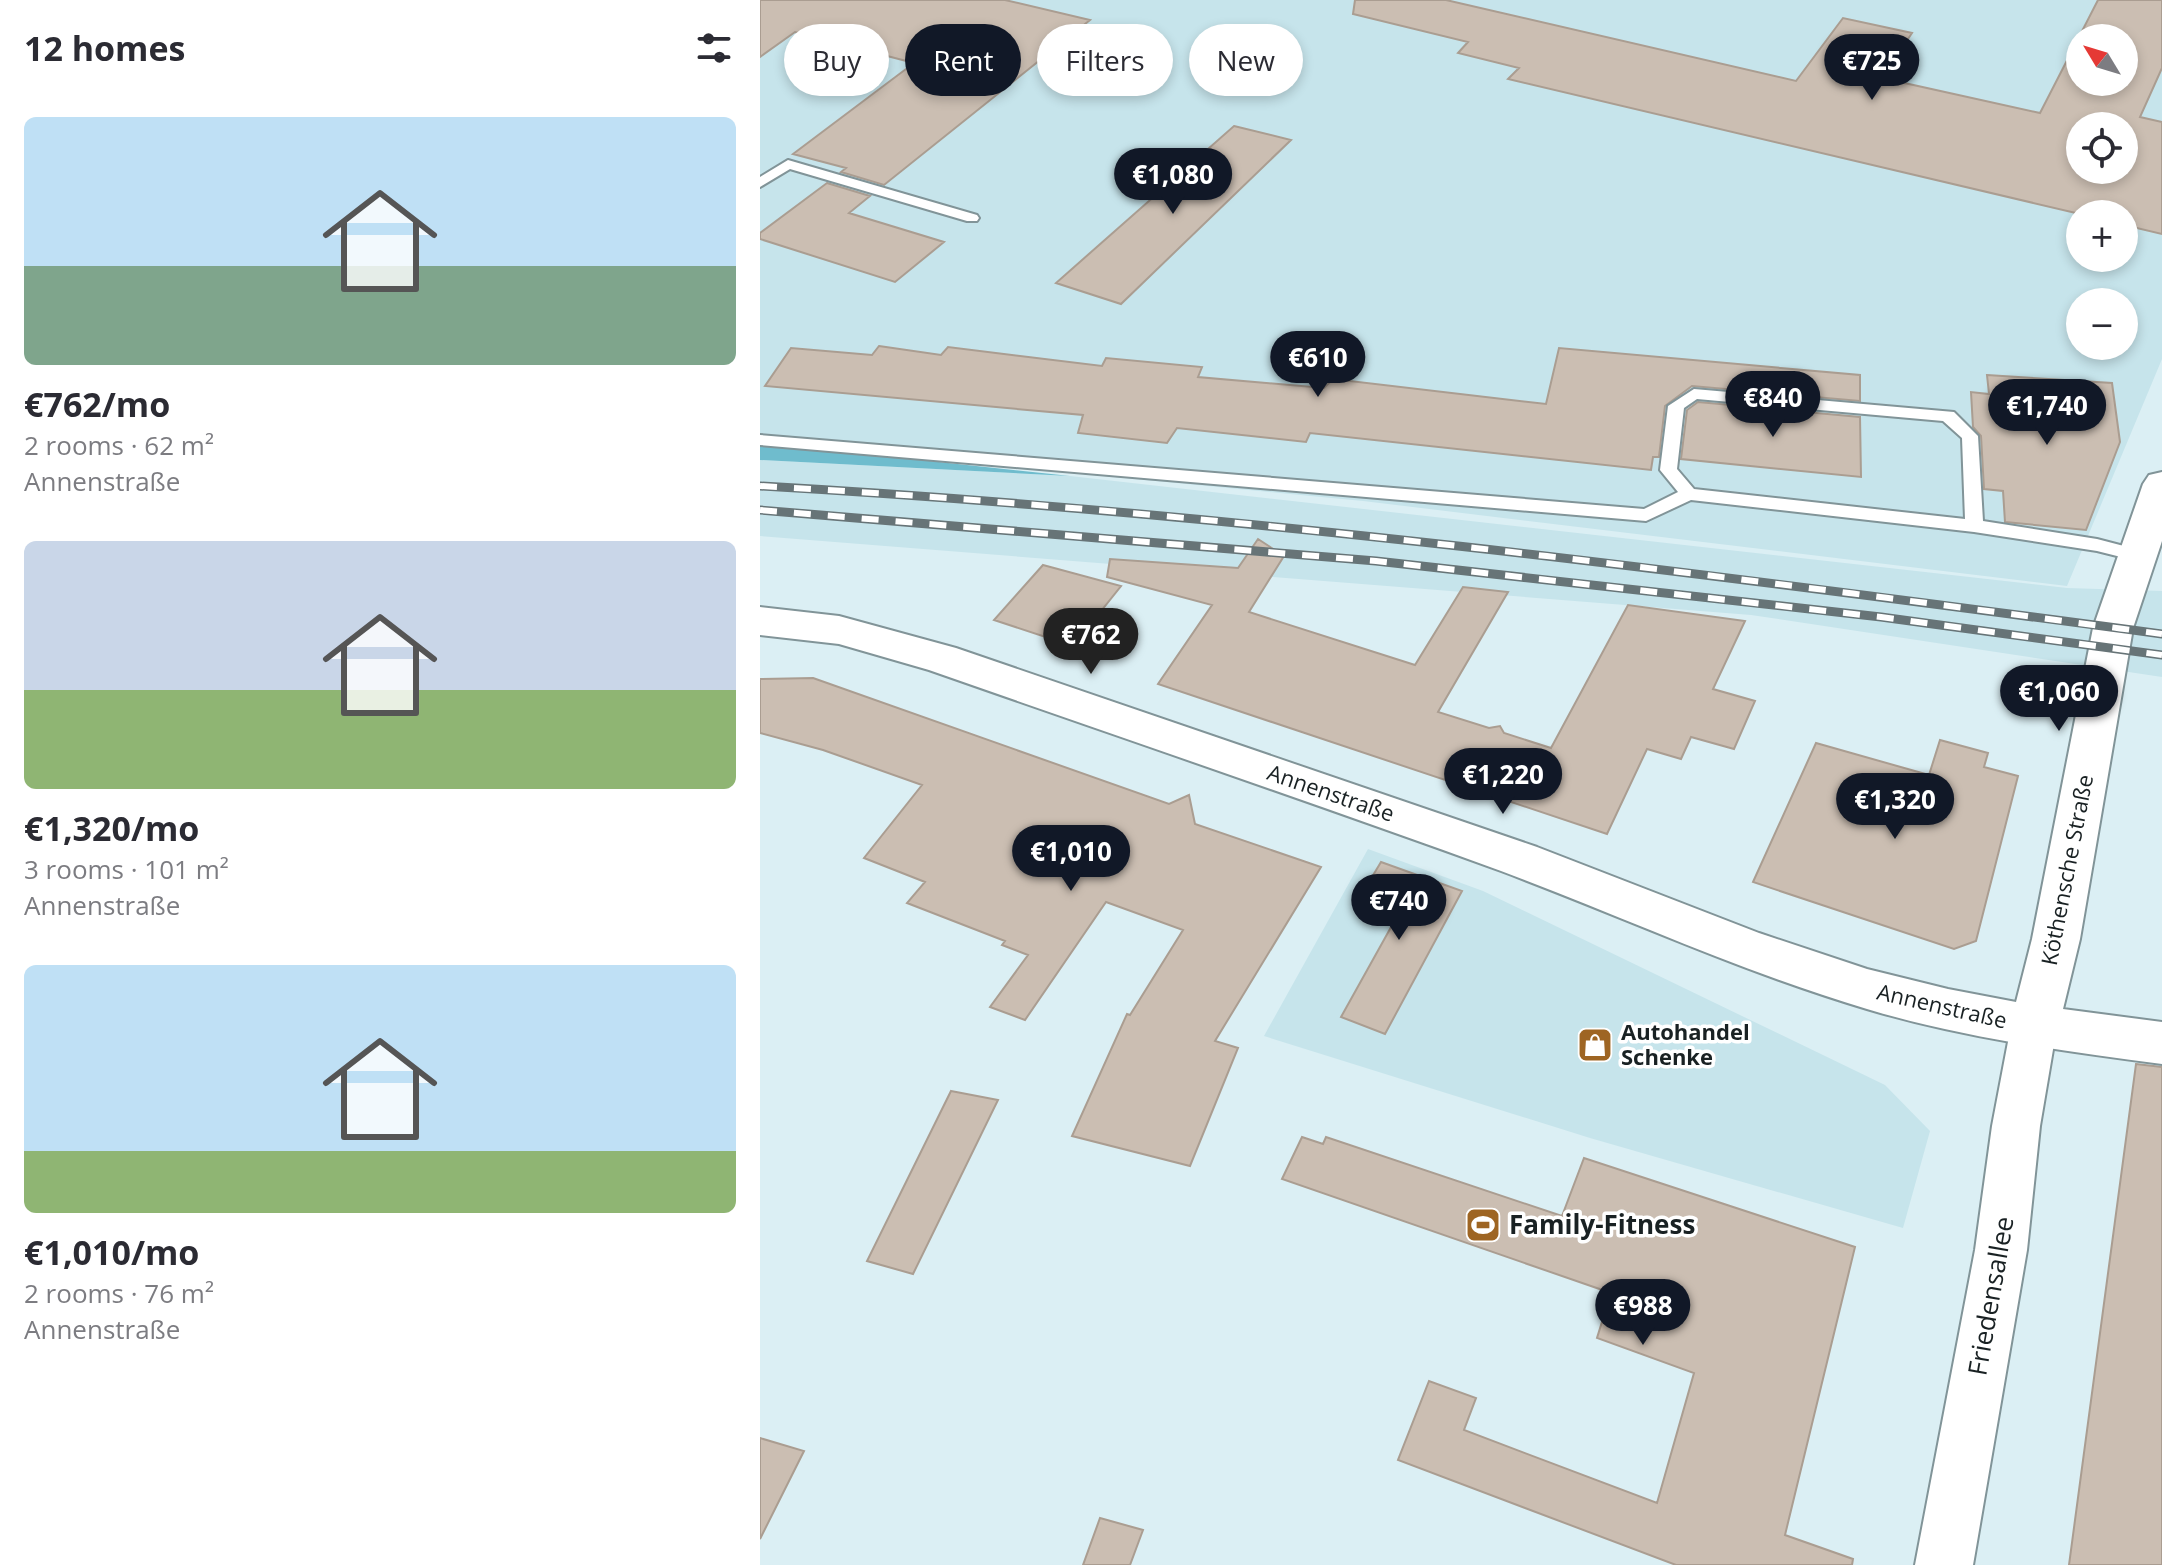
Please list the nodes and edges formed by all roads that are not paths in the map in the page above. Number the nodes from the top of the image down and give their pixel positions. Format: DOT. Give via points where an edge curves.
graph roads {
  1 [pos="760,183"];
  2 [pos="972,218"];
  3 [pos="760,440"];
  4 [pos="2162,484"];
  5 [pos="1689,494"];
  6 [pos="1974,526"];
  7 [pos="2137,555"];
  8 [pos="760,621"];
  9 [pos="2034,1026"];
  10 [pos="2162,1043"];
  11 [pos="1944,1565"];
  1 -- 2 [label="lane" via="788,164"];
  3 -- 5 [label="lane" via="1646,515"];
  4 -- 7 [label="main road, Köthensche Straße"];
  5 -- 6 [label="lane"];
  5 -- 6 [label="lane" via="1668,470 1676,406 1694,394 1948,416 1970,436"];
  6 -- 7 [label="lane"];
  7 -- 9 [label="main road, Köthensche Straße" via="2113,628 2056,939"];
  8 -- 9 [label="main road, Annenstraße" via="839,630 928,655 1418,823 1747,949 1948,1010"];
  9 -- 10 [label="main road, Annenstraße"];
  9 -- 11 [label="street, Friedensallee" via="2001,1250"];
}
